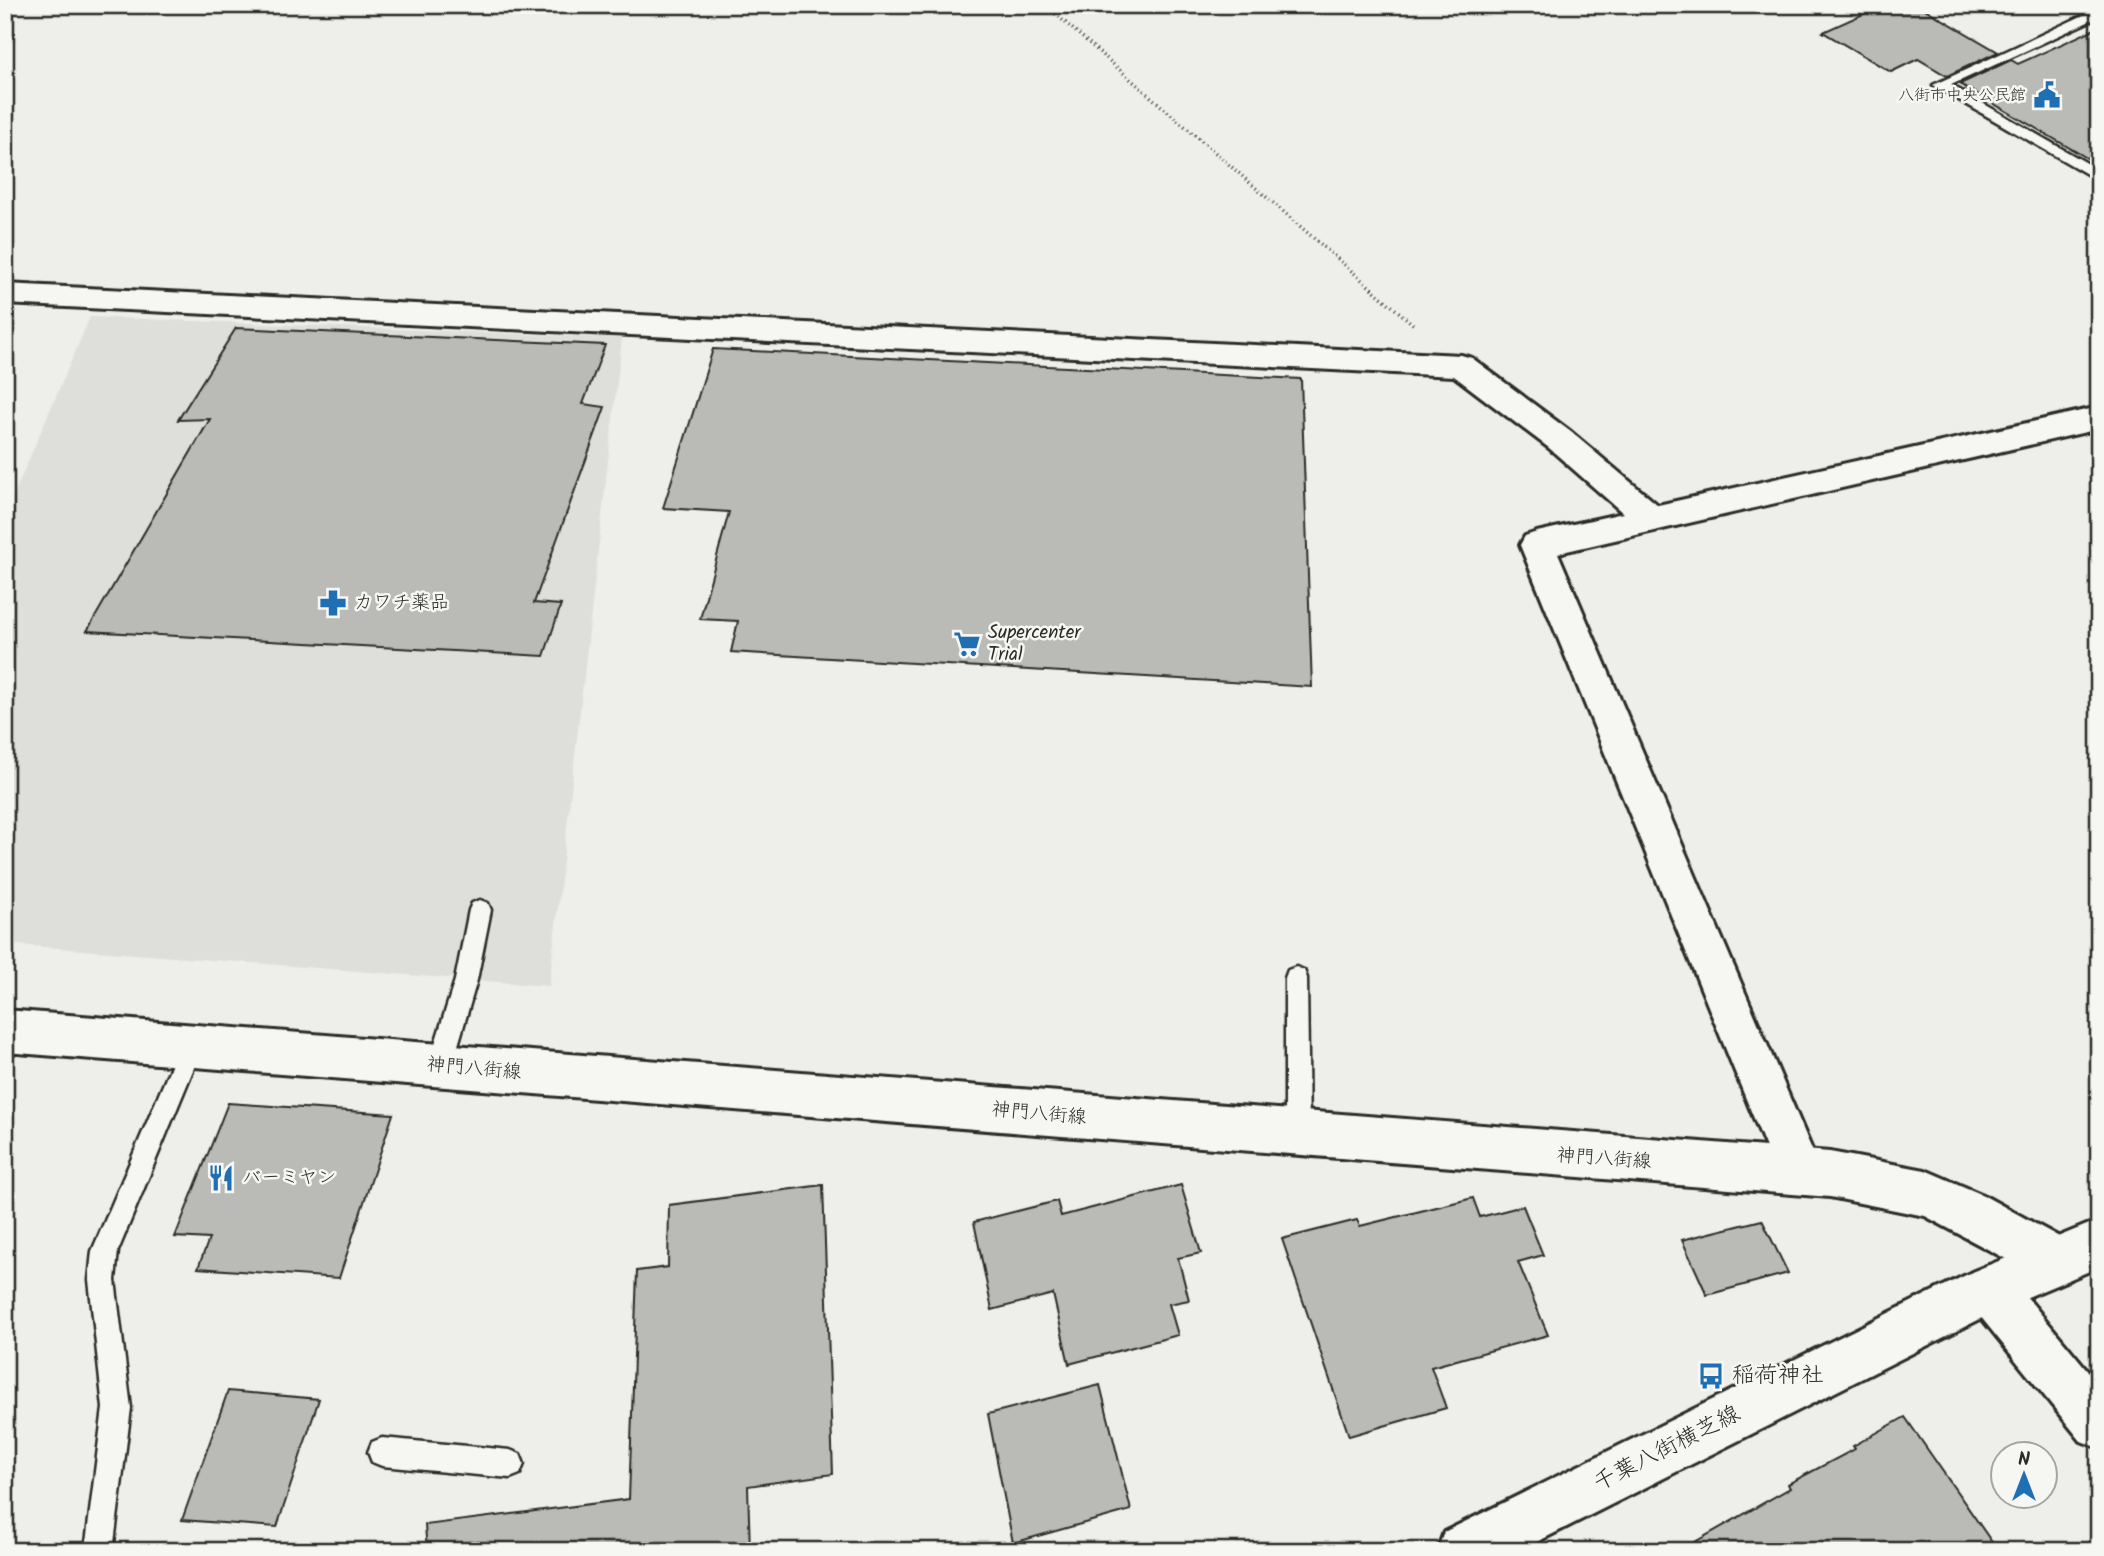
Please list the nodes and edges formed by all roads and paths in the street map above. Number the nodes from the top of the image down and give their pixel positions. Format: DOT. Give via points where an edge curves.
graph roads {
  1 [pos="1045,5"];
  2 [pos="2099,12"];
  3 [pos="2099,176"];
  4 [pos="5,294"];
  5 [pos="1461,366"];
  6 [pos="2099,418"];
  7 [pos="1651,519"];
  8 [pos="480,910"];
  9 [pos="1296,978"];
  10 [pos="5,1031"];
  11 [pos="191,1046"];
  12 [pos="440,1066"];
  13 [pos="1297,1135"];
  14 [pos="1798,1171"];
  15 [pos="2099,1243"];
  16 [pos="2055,1261"];
  17 [pos="1989,1289"];
  18 [pos="2099,1423"];
  19 [pos="382,1452"];
  20 [pos="510,1464"];
  21 [pos="100,1551"];
  22 [pos="1464,1551"];
  1 -- 5 [label="path"];
  2 -- 3 [label="lane" via="1940,85"];
  4 -- 5 [label="street"];
  5 -- 7 [label="street" via="1560,440"];
  6 -- 7 [label="street"];
  7 -- 14 [label="street" via="1537,545"];
  8 -- 12 [label="lane" via="466,980"];
  9 -- 13 [label="lane"];
  10 -- 11 [label="street, 神門八街線"];
  11 -- 12 [label="street, 神門八街線"];
  11 -- 21 [label="lane" via="106,1251 102,1280 117,1408"];
  12 -- 13 [label="street, 神門八街線"];
  13 -- 14 [label="street, 神門八街線"];
  14 -- 16 [label="street, 神門八街線" via="1883,1183 1950,1203"];
  15 -- 16 [label="street, 千葉八街横芝線"];
  16 -- 17 [label="street, 千葉八街横芝線"];
  17 -- 18 [label="street"];
  17 -- 22 [label="street, 千葉八街横芝線"];
  19 -- 20 [label="lane"];
}
